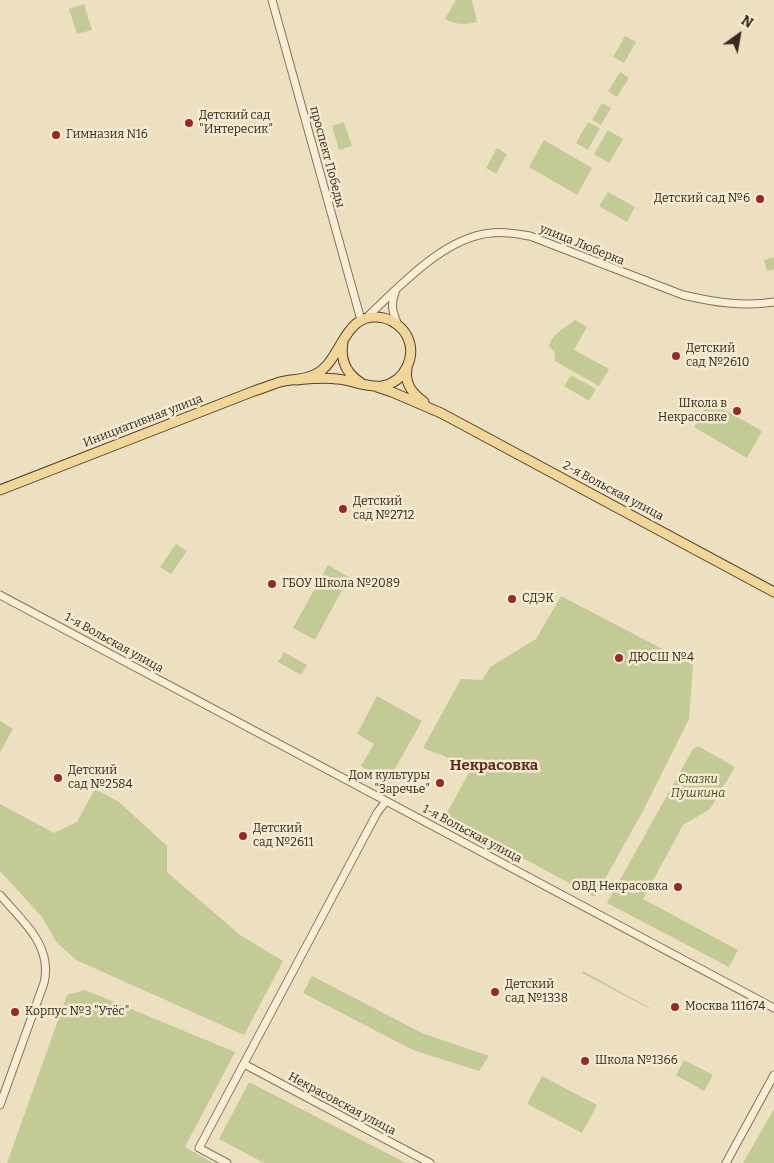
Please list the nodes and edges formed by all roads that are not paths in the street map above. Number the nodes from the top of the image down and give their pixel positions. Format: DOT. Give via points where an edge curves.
graph roads {
  1 [pos="272,0"];
  2 [pos="396,290"];
  3 [pos="774,302"];
  4 [pos="363,319"];
  5 [pos="398,325"];
  6 [pos="346,334"];
  7 [pos="407,367"];
  8 [pos="296,380"];
  9 [pos="362,384"];
  10 [pos="372,386"];
  11 [pos="441,413"];
  12 [pos="0,490"];
  13 [pos="774,592"];
  14 [pos="0,594"];
  15 [pos="386,801"];
  16 [pos="0,895"];
  17 [pos="774,1008"];
  18 [pos="244,1064"];
  19 [pos="774,1075"];
  20 [pos="0,1105"];
  21 [pos="227,1163"];
  22 [pos="430,1163"];
  23 [pos="726,1163"];
  1 -- 4 [label="street, проспект Победы"];
  2 -- 3 [label="street, улица Люберка" via="443,250 492,232 530,236 683,295 731,304"];
  2 -- 4 [label="street, улица Люберка"];
  2 -- 5 [label="street" via="391,302"];
  4 -- 5 [label="main road" via="383,317"];
  4 -- 6 [label="main road, Инициативная улица"];
  5 -- 7 [label="main road" via="405,332 411,349"];
  6 -- 8 [label="main road, Инициативная улица" via="321,371"];
  6 -- 9 [label="main road" via="341,350 342,360 346,370"];
  7 -- 10 [label="main road, Инициативная улица" via="390,384"];
  7 -- 11 [label="main road, 2-я Вольская улица" via="410,389"];
  8 -- 9 [label="main road, Инициативная улица" via="338,379"];
  8 -- 12 [label="main road, Инициативная улица" via="239,396"];
  9 -- 10 [label="main road, Инициативная улица"];
  10 -- 11 [label="main road, 2-я Вольская улица"];
  11 -- 13 [label="main road, 2-я Вольская улица"];
  14 -- 15 [label="street, 1-я Вольская улица"];
  15 -- 17 [label="street, 1-я Вольская улица"];
  15 -- 18 [label="street"];
  16 -- 20 [label="street" via="36,938 46,958 47,972"];
  18 -- 21 [label="street" via="199,1148"];
  18 -- 22 [label="street, Некрасовская улица"];
  19 -- 23 [label="street"];
}
